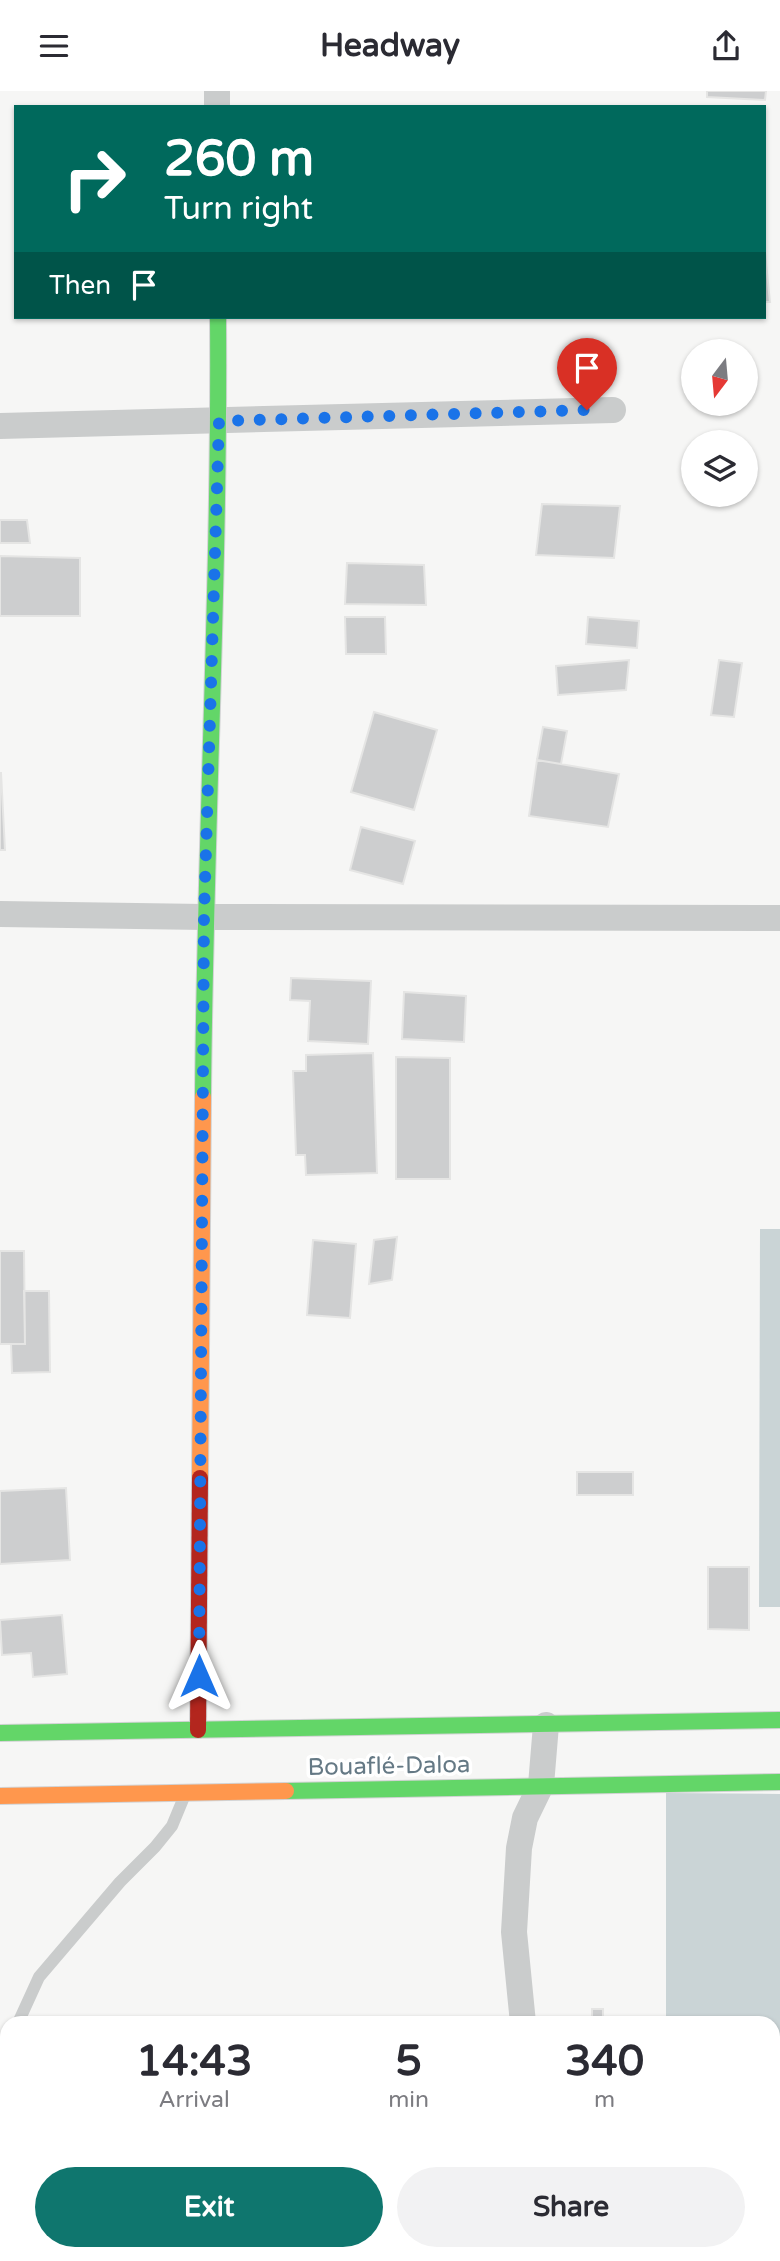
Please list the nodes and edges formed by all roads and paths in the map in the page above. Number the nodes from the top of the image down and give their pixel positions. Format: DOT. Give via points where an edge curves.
graph roads {
  1 [pos="218,319"];
  2 [pos="613,410"];
  3 [pos="219,421"];
  4 [pos="0,426"];
  5 [pos="0,914"];
  6 [pos="204,917"];
  7 [pos="780,918"];
  8 [pos="780,1720"];
  9 [pos="546,1725"];
  10 [pos="198,1730"];
  11 [pos="0,1733"];
  12 [pos="780,1782"];
  13 [pos="541,1786"];
  14 [pos="185,1794"];
  15 [pos="0,1796"];
  16 [pos="21,2016"];
  17 [pos="522,2016"];
  1 -- 3 [label="main road"];
  2 -- 3 [label="street"];
  3 -- 4 [label="street"];
  3 -- 6 [label="main road"];
  5 -- 6 [label="street"];
  6 -- 7 [label="street"];
  6 -- 10 [label="main road"];
  8 -- 9 [label="main road, Bouaflé-Daloa"];
  9 -- 10 [label="main road, Bouaflé-Daloa"];
  9 -- 13 [label="street"];
  10 -- 11 [label="main road, Bouaflé-Daloa"];
  12 -- 13 [label="main road, Bouaflé-Daloa"];
  13 -- 14 [label="main road, Bouaflé-Daloa"];
  13 -- 17 [label="street" via="525,1818 519,1848 514,1932"];
  14 -- 15 [label="main road, Bouaflé-Daloa"];
  14 -- 16 [label="lane" via="172,1826 39,1977"];
}
